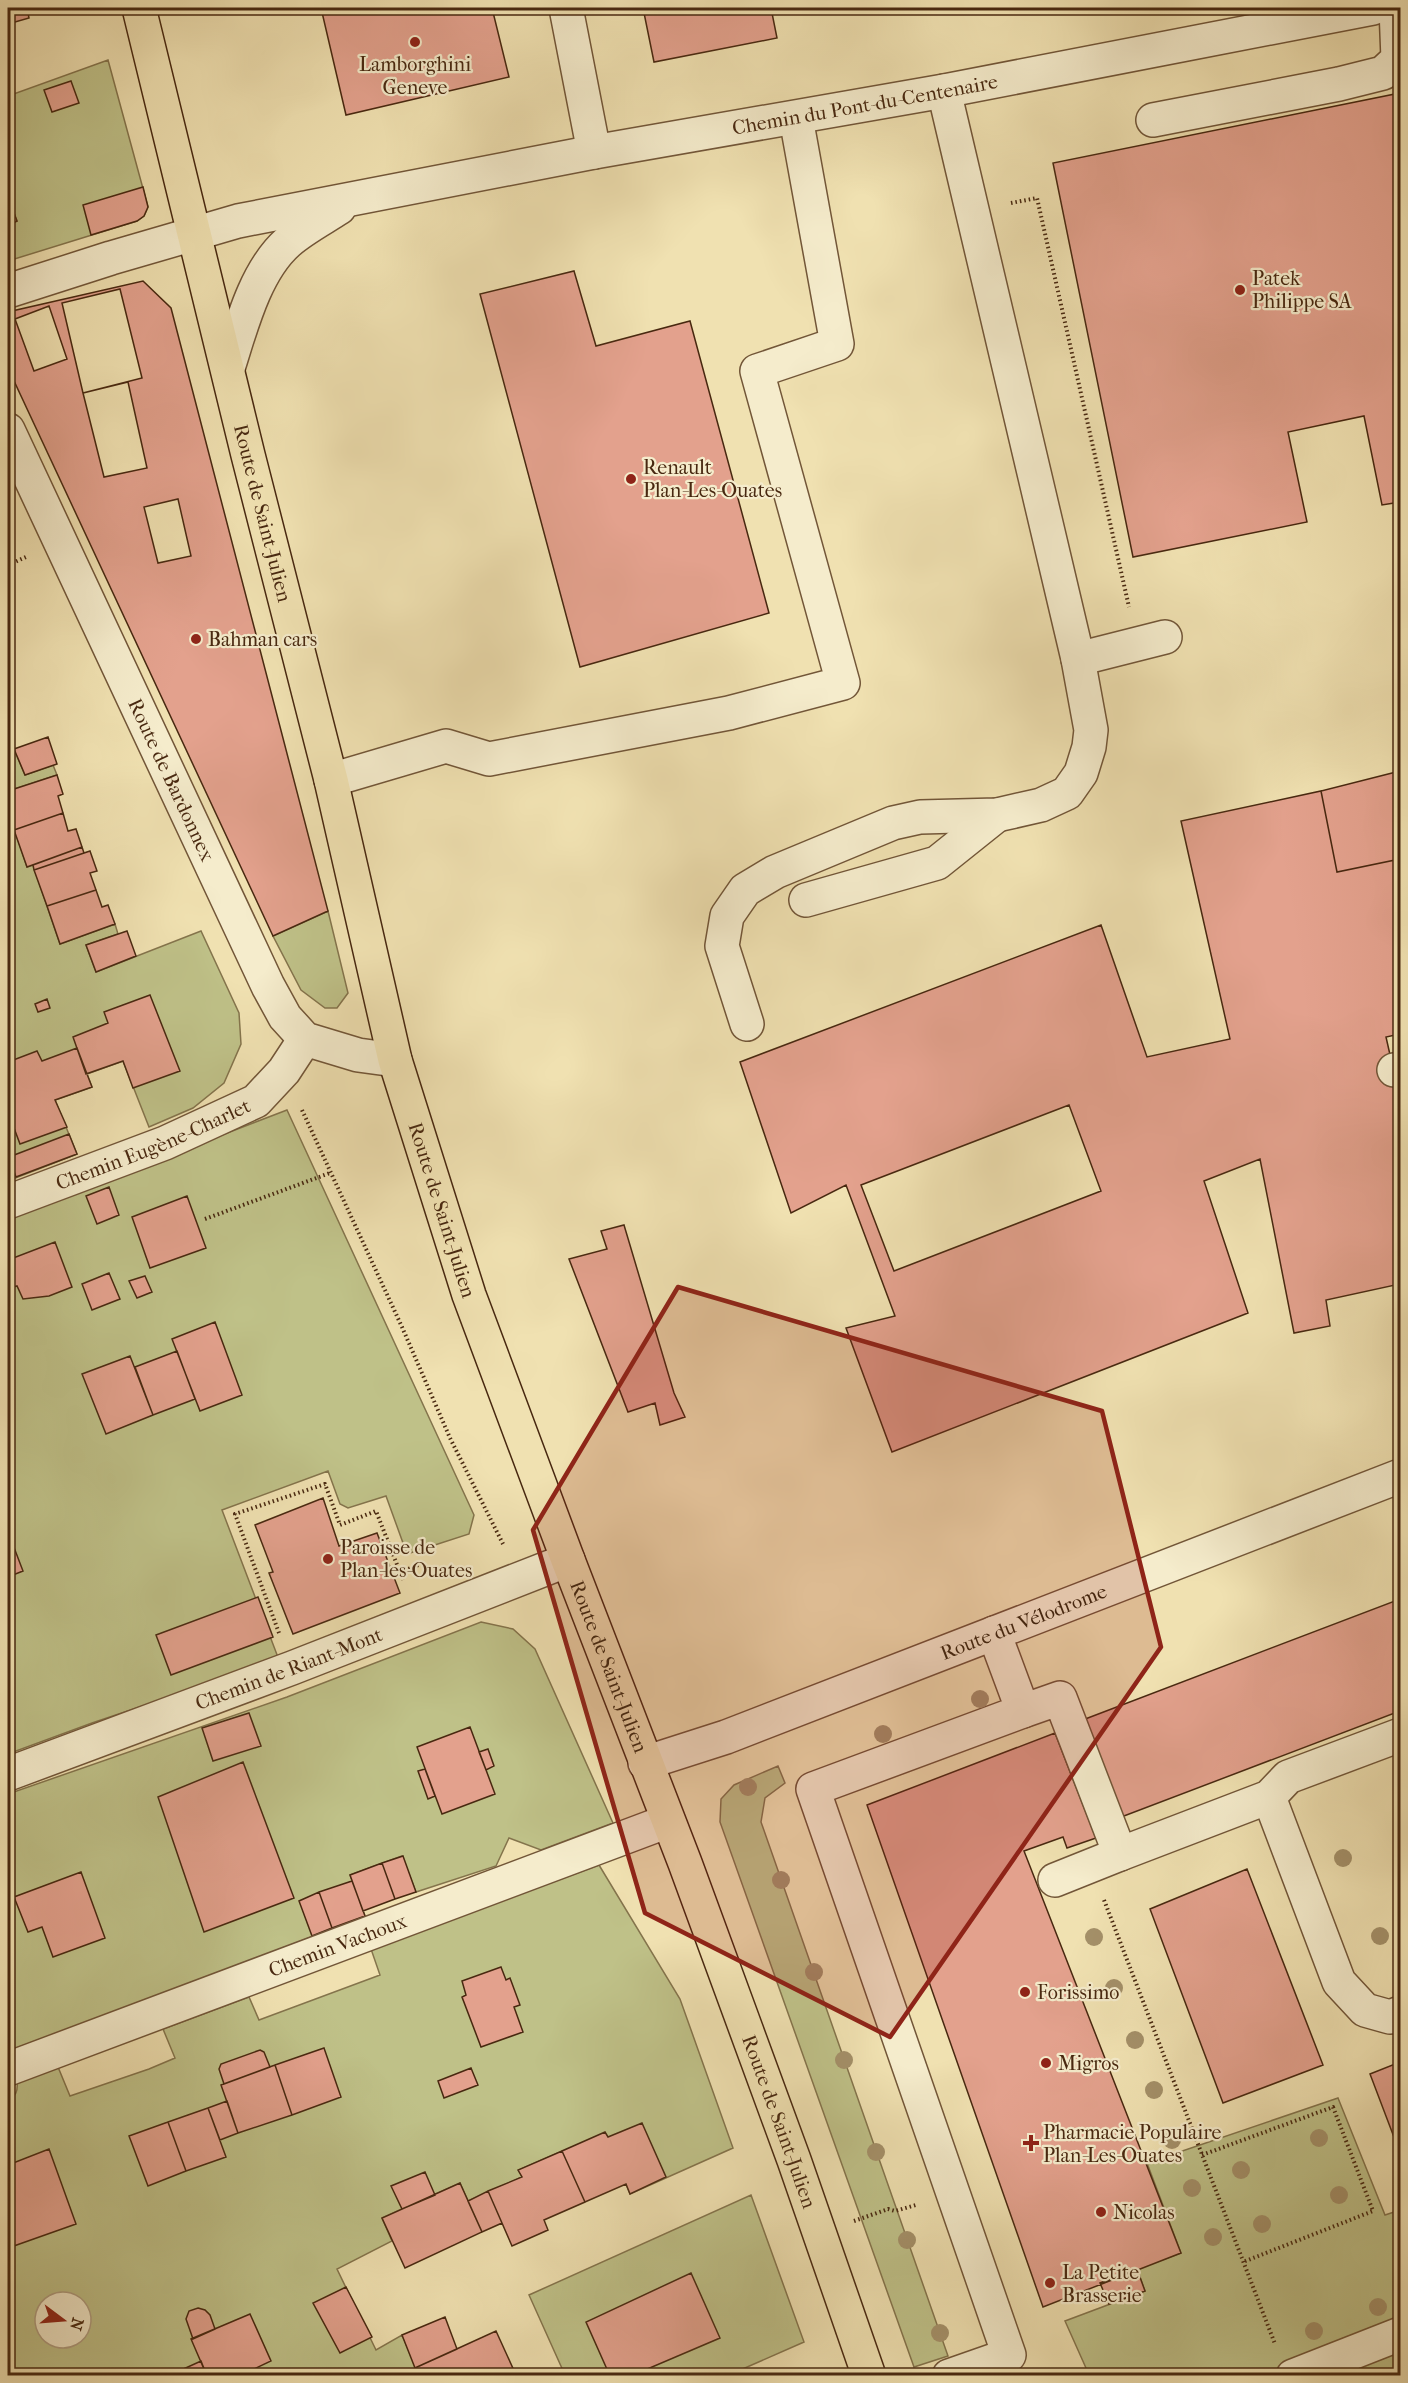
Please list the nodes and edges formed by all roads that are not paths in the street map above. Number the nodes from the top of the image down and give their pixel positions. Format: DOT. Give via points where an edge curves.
graph roads {
  1 [pos="139,8"];
  2 [pos="566,8"];
  3 [pos="1373,8"];
  4 [pos="1396,8"];
  5 [pos="944,92"];
  6 [pos="796,118"];
  7 [pos="1154,120"];
  8 [pos="594,152"];
  9 [pos="354,199"];
  10 [pos="195,234"];
  11 [pos="8,291"];
  12 [pos="228,368"];
  13 [pos="8,430"];
  14 [pos="1151,641"];
  15 [pos="1078,659"];
  16 [pos="331,780"];
  17 [pos="997,815"];
  18 [pos="806,900"];
  19 [pos="747,1024"];
  20 [pos="306,1039"];
  21 [pos="395,1060"];
  22 [pos="8,1202"];
  23 [pos="1401,1476"];
  24 [pos="568,1560"];
  25 [pos="994,1634"];
  26 [pos="1023,1712"];
  27 [pos="1401,1735"];
  28 [pos="645,1763"];
  29 [pos="8,1774"];
  30 [pos="1269,1797"];
  31 [pos="668,1821"];
  32 [pos="1105,1860"];
  33 [pos="1055,1880"];
  34 [pos="1401,2013"];
  35 [pos="8,2069"];
  36 [pos="1401,2334"];
  37 [pos="1286,2365"];
  38 [pos="869,2376"];
  39 [pos="949,2376"];
  1 -- 10 [label="main road, Route de Saint-Julien"];
  2 -- 8 [label="street"];
  3 -- 5 [label="street, Chemin du Pont-du-Centenaire"];
  4 -- 7 [label="street" via="1398,58 1383,73"];
  5 -- 6 [label="street, Chemin du Pont-du-Centenaire"];
  5 -- 15 [label="street"];
  6 -- 8 [label="street, Chemin du Pont-du-Centenaire"];
  6 -- 16 [label="street" via="837,344 757,371 843,683 729,713 489,759 446,746"];
  8 -- 9 [label="street, Chemin du Pont-du-Centenaire"];
  9 -- 10 [label="street, Chemin du Pont-du-Centenaire" via="238,221"];
  9 -- 12 [label="street, Chemin du Pont-du-Centenaire" via="286,243 263,274"];
  10 -- 11 [label="street"];
  10 -- 12 [label="main road, Route de Saint-Julien"];
  12 -- 16 [label="main road, Route de Saint-Julien"];
  13 -- 20 [label="street, Route de Bardonnex" via="267,986 285,1017"];
  14 -- 15 [label="street"];
  15 -- 17 [label="street" via="1091,730 1081,773 1067,793"];
  16 -- 21 [label="main road, Route de Saint-Julien"];
  17 -- 18 [label="street" via="937,863"];
  17 -- 19 [label="street" via="921,817 893,824 776,872 745,890 727,916 722,946"];
  20 -- 21 [label="street, Route de Bardonnex" via="358,1055"];
  20 -- 22 [label="street, Chemin Eugène-Charlet" via="256,1101 165,1143"];
  21 -- 24 [label="main road, Route de Saint-Julien" via="469,1295"];
  23 -- 25 [label="street, Route du Vélodrome"];
  24 -- 28 [label="main road, Route de Saint-Julien"];
  24 -- 29 [label="street, Chemin de Riant-Mont"];
  25 -- 26 [label="street"];
  25 -- 28 [label="street, Route du Vélodrome" via="726,1737"];
  26 -- 32 [label="street" via="1059,1698"];
  26 -- 39 [label="street" via="813,1789 1009,2355"];
  27 -- 30 [label="street" via="1288,1777"];
  28 -- 31 [label="main road, Route de Saint-Julien"];
  30 -- 32 [label="street"];
  30 -- 34 [label="street" via="1339,1982 1365,2010 1390,2017"];
  31 -- 35 [label="street, Chemin Vachoux"];
  31 -- 38 [label="main road, Route de Saint-Julien" via="794,2160"];
  32 -- 33 [label="street"];
  36 -- 37 [label="street"];
}
